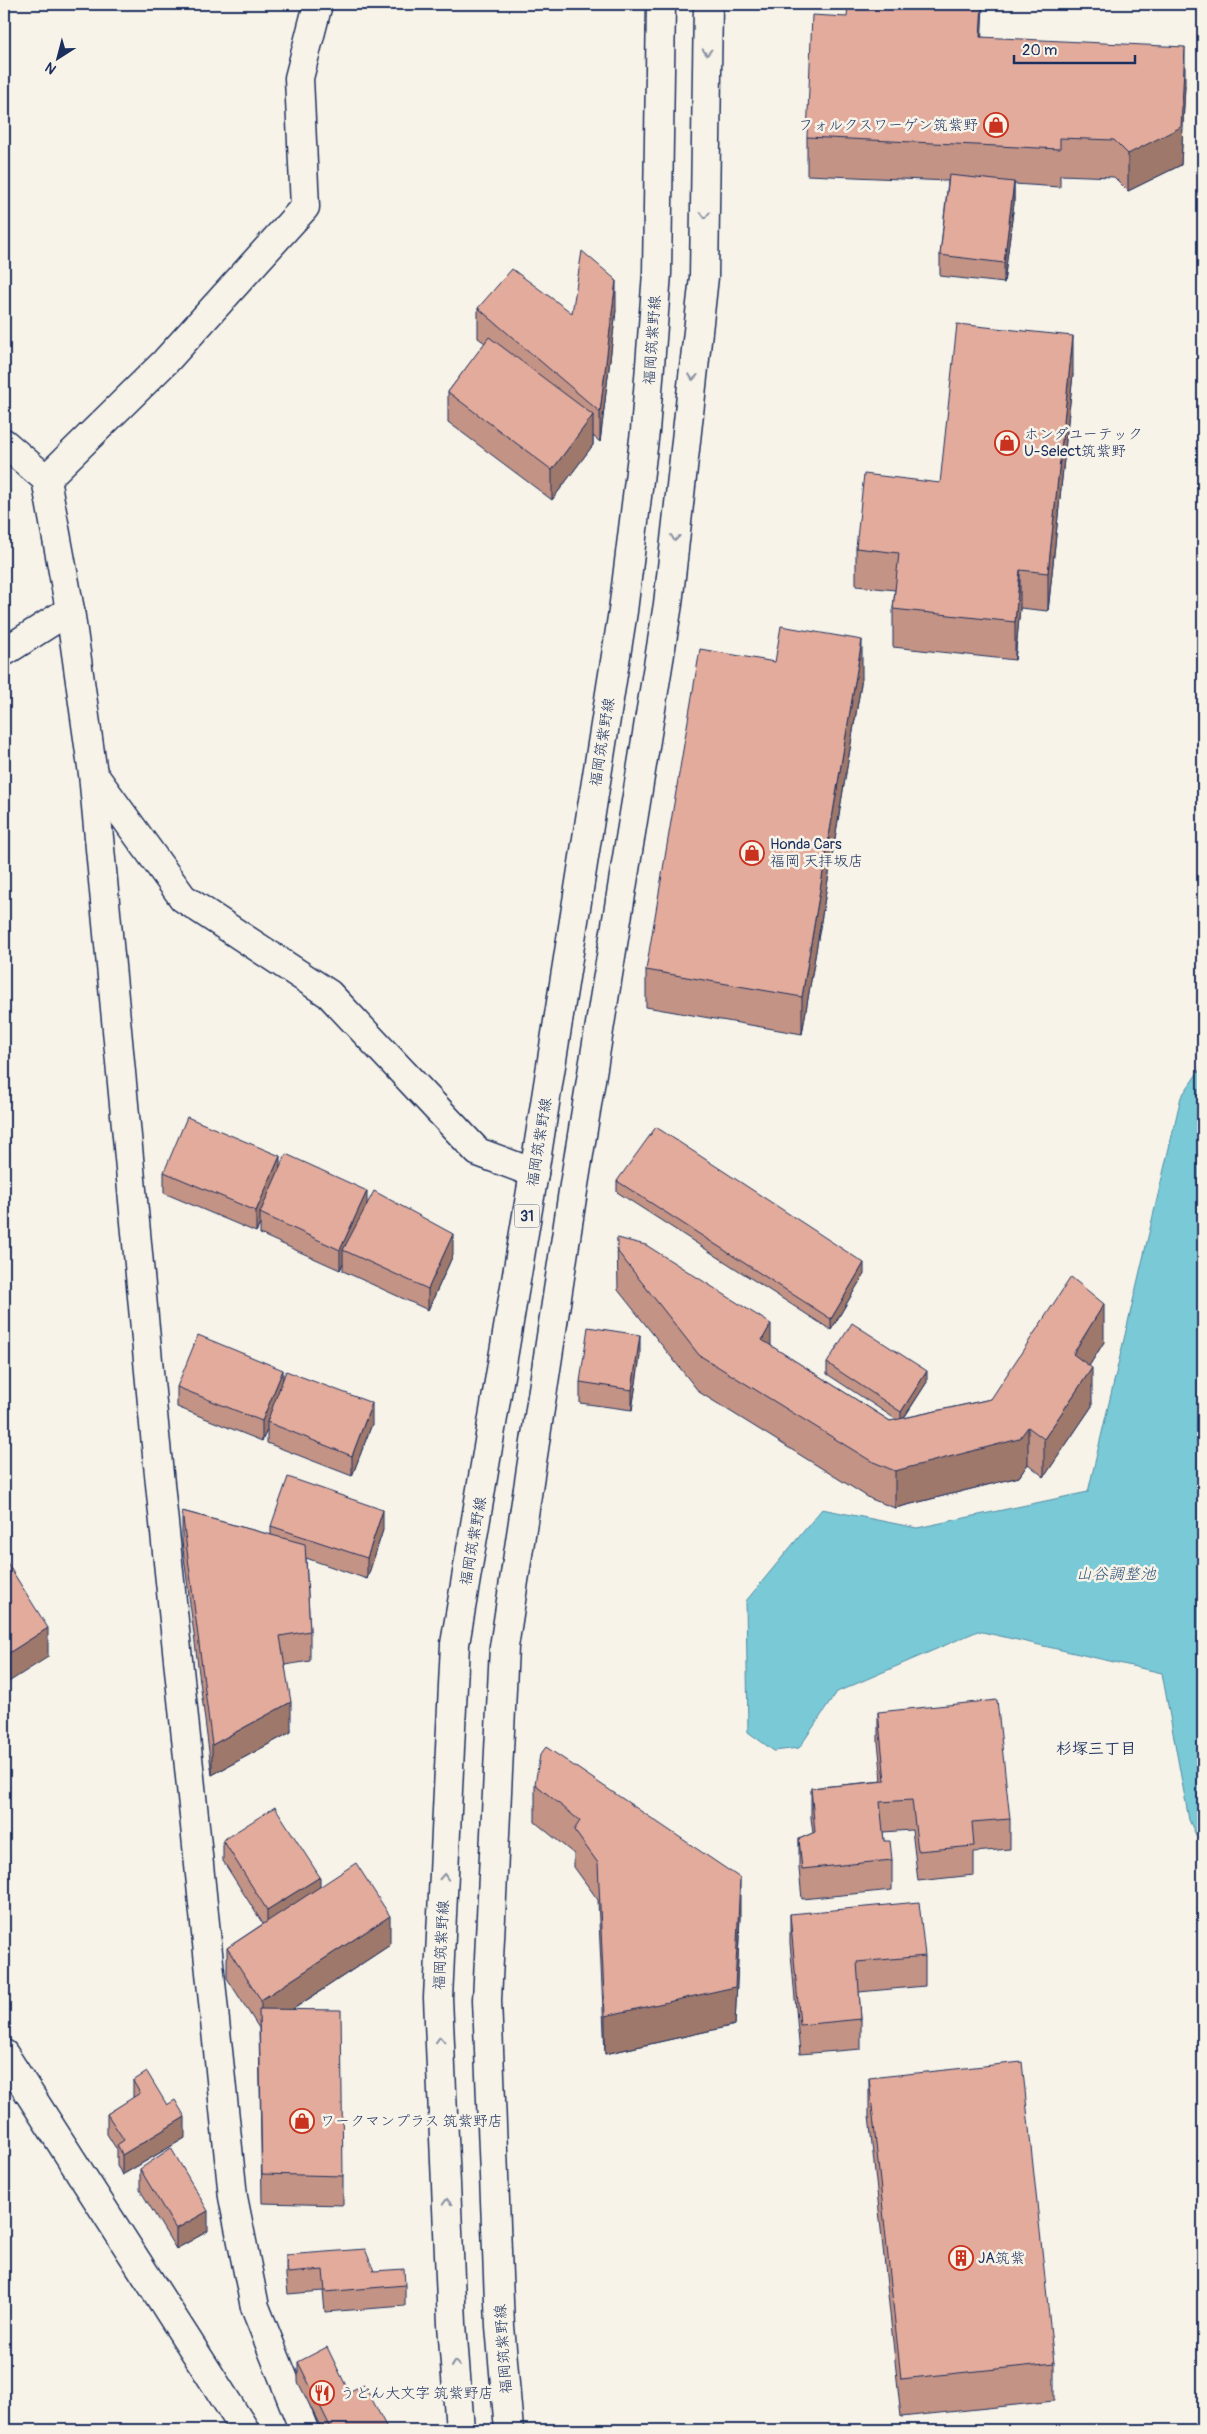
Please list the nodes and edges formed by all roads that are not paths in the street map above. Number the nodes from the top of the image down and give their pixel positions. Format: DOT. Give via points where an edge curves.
graph roads {
  1 [pos="318,4"];
  2 [pos="661,4"];
  3 [pos="708,4"];
  4 [pos="4,443"];
  5 [pos="46,480"];
  6 [pos="70,610"];
  7 [pos="4,652"];
  8 [pos="93,774"];
  9 [pos="534,1173"];
  10 [pos="4,2054"];
  11 [pos="245,2430"];
  12 [pos="304,2430"];
  13 [pos="460,2430"];
  14 [pos="509,2430"];
  1 -- 5 [label="main road" via="299,78 305,207 165,362"];
  2 -- 9 [label="main road, 福岡筑紫野線 / 31" via="657,273 645,431 623,611"];
  3 -- 14 [label="main road, 福岡筑紫野線, one-way" via="704,277 668,604 504,1647 488,2000 500,2326"];
  4 -- 5 [label="main road"];
  5 -- 6 [label="main road"];
  6 -- 7 [label="main road"];
  6 -- 8 [label="main road"];
  8 -- 9 [label="main road" via="183,898 329,994 478,1152"];
  8 -- 12 [label="main road" via="155,1435 233,2197 255,2307"];
  13 -- 9 [label="main road, 福岡筑紫野線 / 31, one-way" via="452,2324 438,1998 455,1644"];
  10 -- 11 [label="main road"];
}
